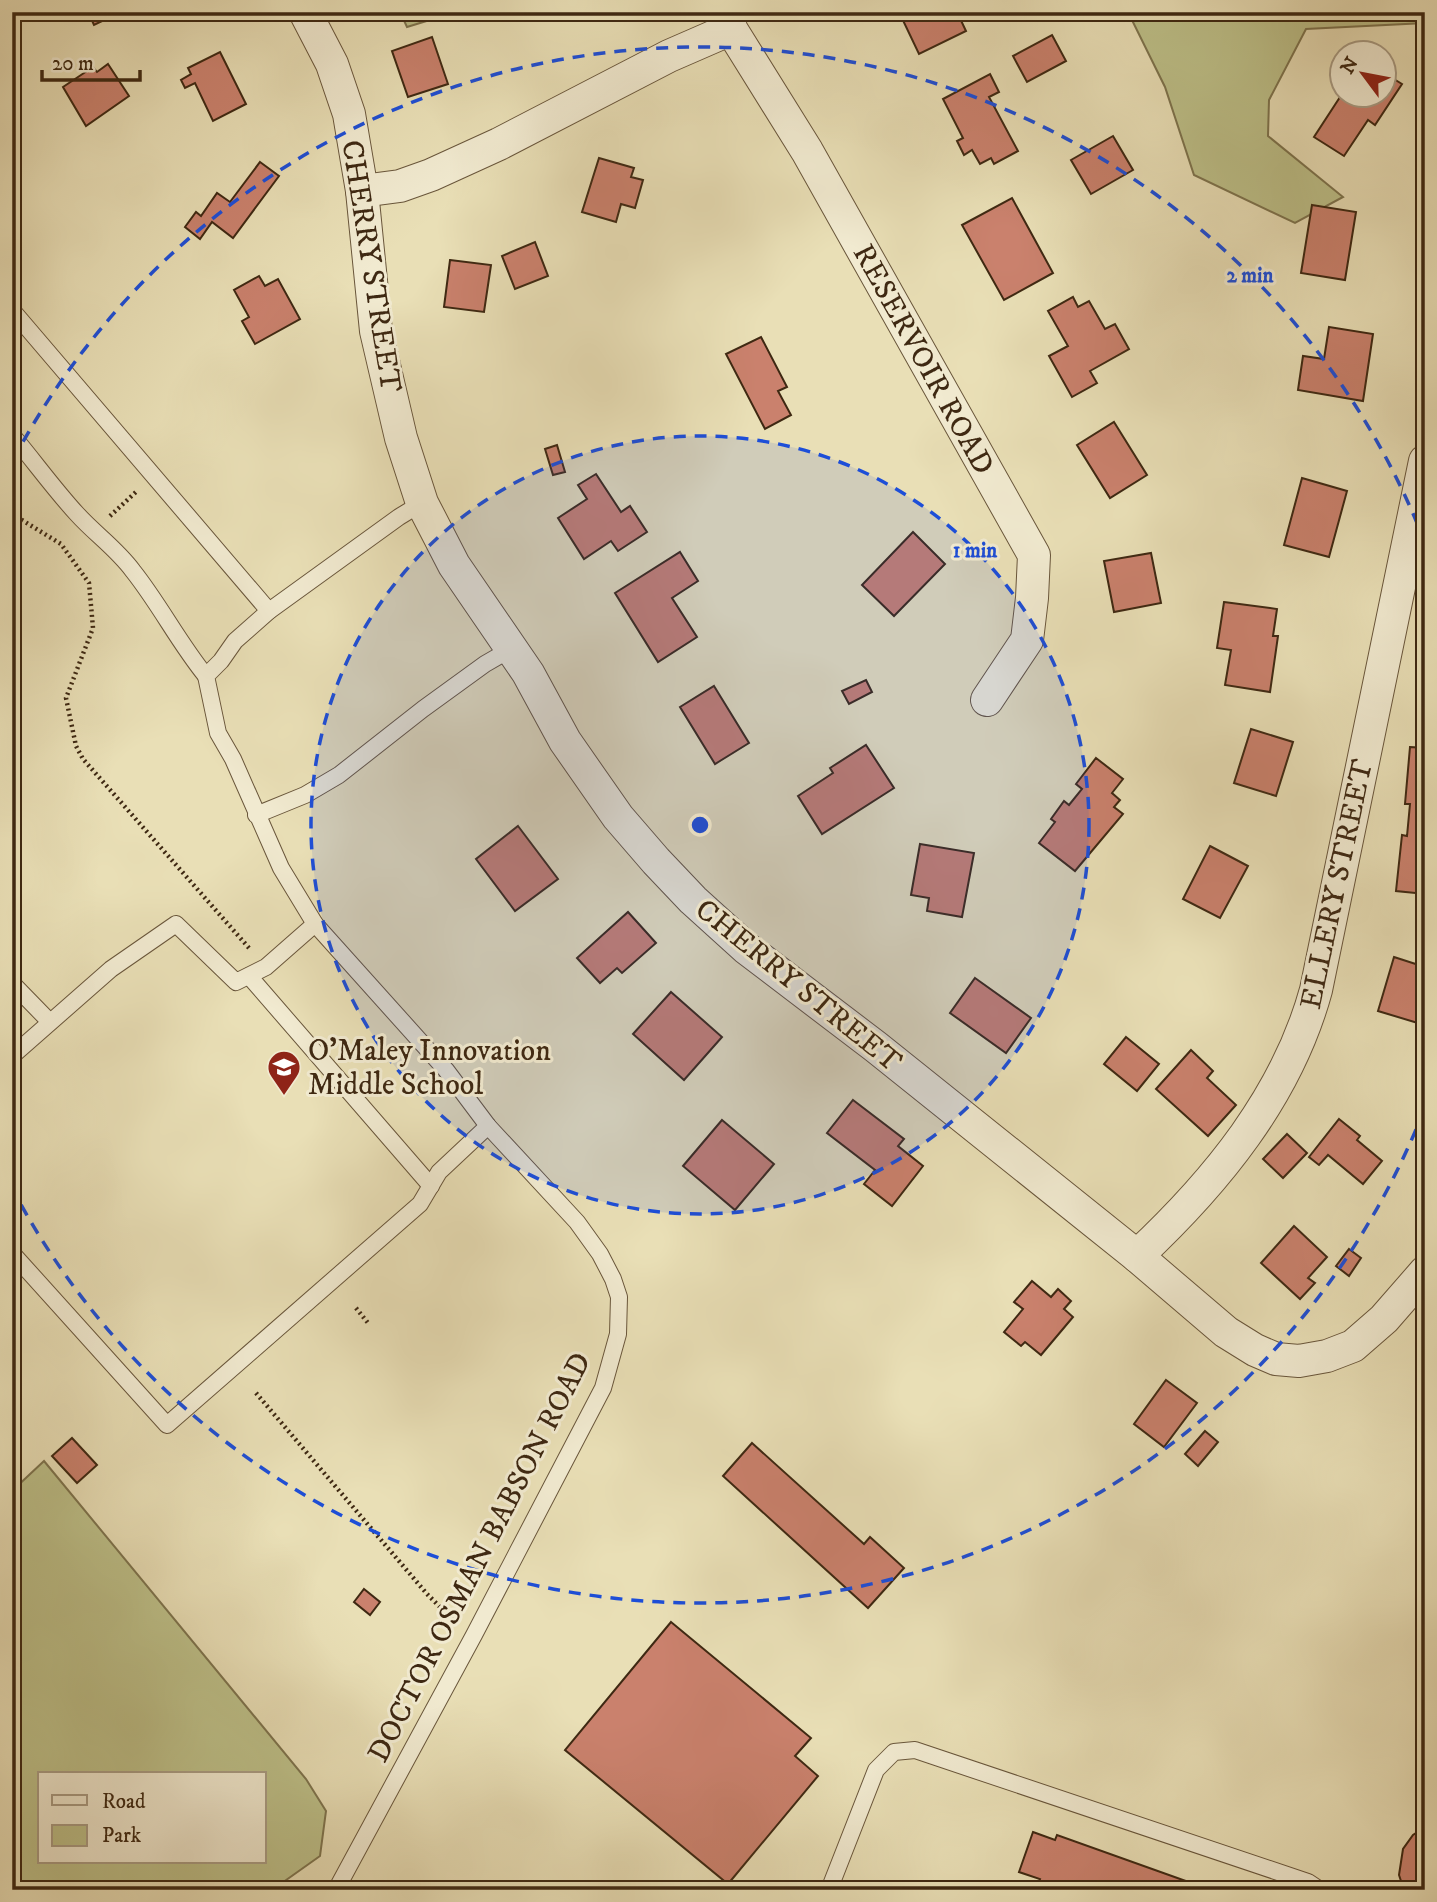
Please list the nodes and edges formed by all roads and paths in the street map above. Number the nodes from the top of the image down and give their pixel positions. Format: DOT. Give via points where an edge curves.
graph roads {
  1 [pos="305,12"];
  2 [pos="729,21"];
  3 [pos="362,191"];
  4 [pos="12,310"];
  5 [pos="12,435"];
  6 [pos="1425,461"];
  7 [pos="422,503"];
  8 [pos="12,514"];
  9 [pos="269,611"];
  10 [pos="511,649"];
  11 [pos="206,676"];
  12 [pos="987,700"];
  13 [pos="256,815"];
  14 [pos="315,924"];
  15 [pos="254,954"];
  16 [pos="248,976"];
  17 [pos="12,983"];
  18 [pos="50,1022"];
  19 [pos="12,1056"];
  20 [pos="488,1126"];
  21 [pos="431,1186"];
  22 [pos="12,1253"];
  23 [pos="1137,1256"];
  24 [pos="1425,1272"];
  25 [pos="356,1308"];
  26 [pos="368,1323"];
  27 [pos="256,1393"];
  28 [pos="474,1635"];
  29 [pos="337,1890"];
  30 [pos="829,1890"];
  31 [pos="1320,1890"];
  1 -- 3 [label="street, CHERRY STREET" via="332,64 349,114"];
  2 -- 3 [label="street, RESERVOIR ROAD" via="499,144 400,186"];
  2 -- 12 [label="street, RESERVOIR ROAD" via="1034,555 1027,640"];
  3 -- 7 [label="street, CHERRY STREET" via="376,331"];
  4 -- 9 [label="lane"];
  5 -- 11 [label="lane" via="77,514 132,569"];
  6 -- 23 [label="street, ELLERY STREET" via="1316,990 1302,1036 1270,1096 1219,1172"];
  7 -- 9 [label="lane"];
  7 -- 10 [label="street, CHERRY STREET" via="454,565"];
  8 -- 15 [label="path" via="61,544 89,583 93,628 65,698 79,752"];
  9 -- 11 [label="lane" via="235,641"];
  10 -- 13 [label="lane" via="423,709 339,775"];
  10 -- 23 [label="street, CHERRY STREET" via="565,741 618,817 693,900 746,948"];
  11 -- 13 [label="lane, DOCTOR OSMAN BABSON ROAD" via="218,733"];
  13 -- 14 [label="lane, DOCTOR OSMAN BABSON ROAD"];
  14 -- 16 [label="lane"];
  14 -- 20 [label="lane, DOCTOR OSMAN BABSON ROAD" via="446,1070"];
  16 -- 18 [label="lane" via="236,982 176,924 111,969"];
  16 -- 21 [label="lane"];
  17 -- 18 [label="lane"];
  18 -- 19 [label="lane"];
  20 -- 21 [label="lane" via="439,1172"];
  20 -- 28 [label="lane, DOCTOR OSMAN BABSON ROAD" via="592,1243 613,1279 620,1316 603,1388"];
  21 -- 22 [label="lane" via="420,1204 167,1425"];
  23 -- 24 [label="street, CHERRY STREET" via="1226,1332 1276,1359 1327,1356 1353,1346"];
  25 -- 26 [label="path"];
  27 -- 28 [label="path" via="450,1619"];
  28 -- 29 [label="lane, DOCTOR OSMAN BABSON ROAD"];
  30 -- 31 [label="lane" via="876,1770 894,1752 915,1750 1308,1882"];
}
